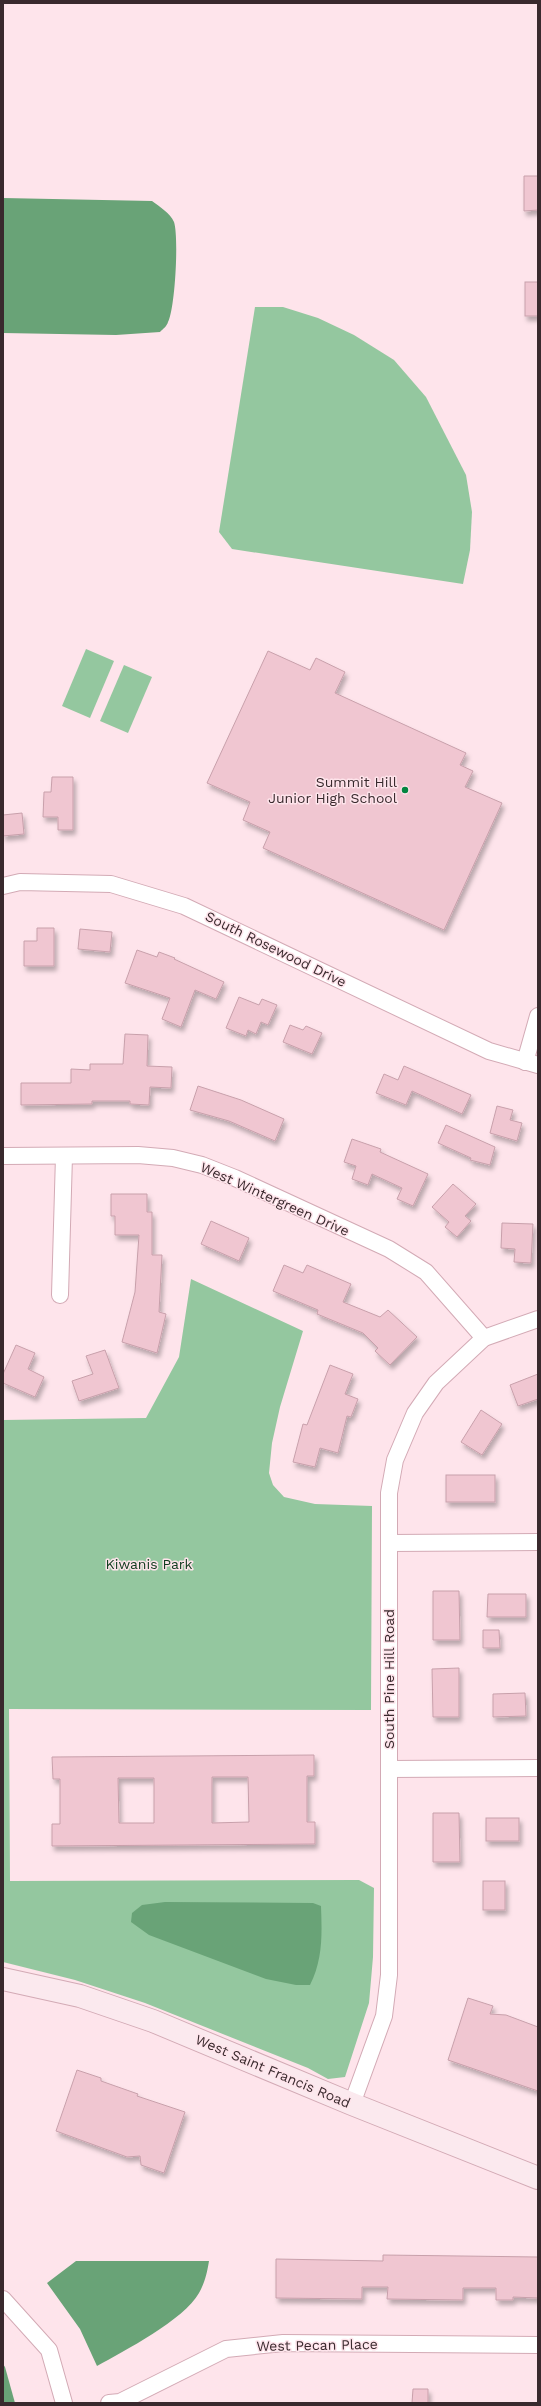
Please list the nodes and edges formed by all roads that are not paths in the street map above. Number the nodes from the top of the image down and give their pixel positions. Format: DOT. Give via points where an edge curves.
graph roads {
  1 [pos="3,886"];
  2 [pos="538,1016"];
  3 [pos="532,1064"];
  4 [pos="3,1156"];
  5 [pos="64,1156"];
  6 [pos="60,1295"];
  7 [pos="538,1319"];
  8 [pos="484,1338"];
  9 [pos="389,1542"];
  10 [pos="538,1542"];
  11 [pos="538,1768"];
  12 [pos="389,1770"];
  13 [pos="3,1979"];
  14 [pos="352,2104"];
  15 [pos="538,2178"];
  16 [pos="3,2299"];
  17 [pos="538,2345"];
  18 [pos="64,2403"];
  19 [pos="108,2403"];
  1 -- 3 [label="street, South Rosewood Drive" via="20,882 111,884 184,906 489,1051"];
  2 -- 3 [label="street"];
  4 -- 5 [label="street, West Wintergreen Drive"];
  5 -- 6 [label="street"];
  5 -- 8 [label="street, West Wintergreen Drive" via="138,1155 172,1158 202,1165 235,1178 389,1249 426,1272"];
  7 -- 8 [label="street, South Pine Hill Road"];
  8 -- 9 [label="street, South Pine Hill Road" via="436,1383 415,1414 395,1460 389,1493"];
  9 -- 10 [label="street"];
  9 -- 12 [label="street, South Pine Hill Road"];
  11 -- 12 [label="street"];
  12 -- 14 [label="street, South Pine Hill Road" via="388,1982 384,2016"];
  13 -- 14 [label="street, West Saint Francis Road" via="80,1996 153,2021"];
  14 -- 15 [label="street, West Saint Francis Road"];
  16 -- 18 [label="street" via="49,2350"];
  17 -- 19 [label="street, West Pecan Place" via="283,2343 226,2349 120,2402"];
}
